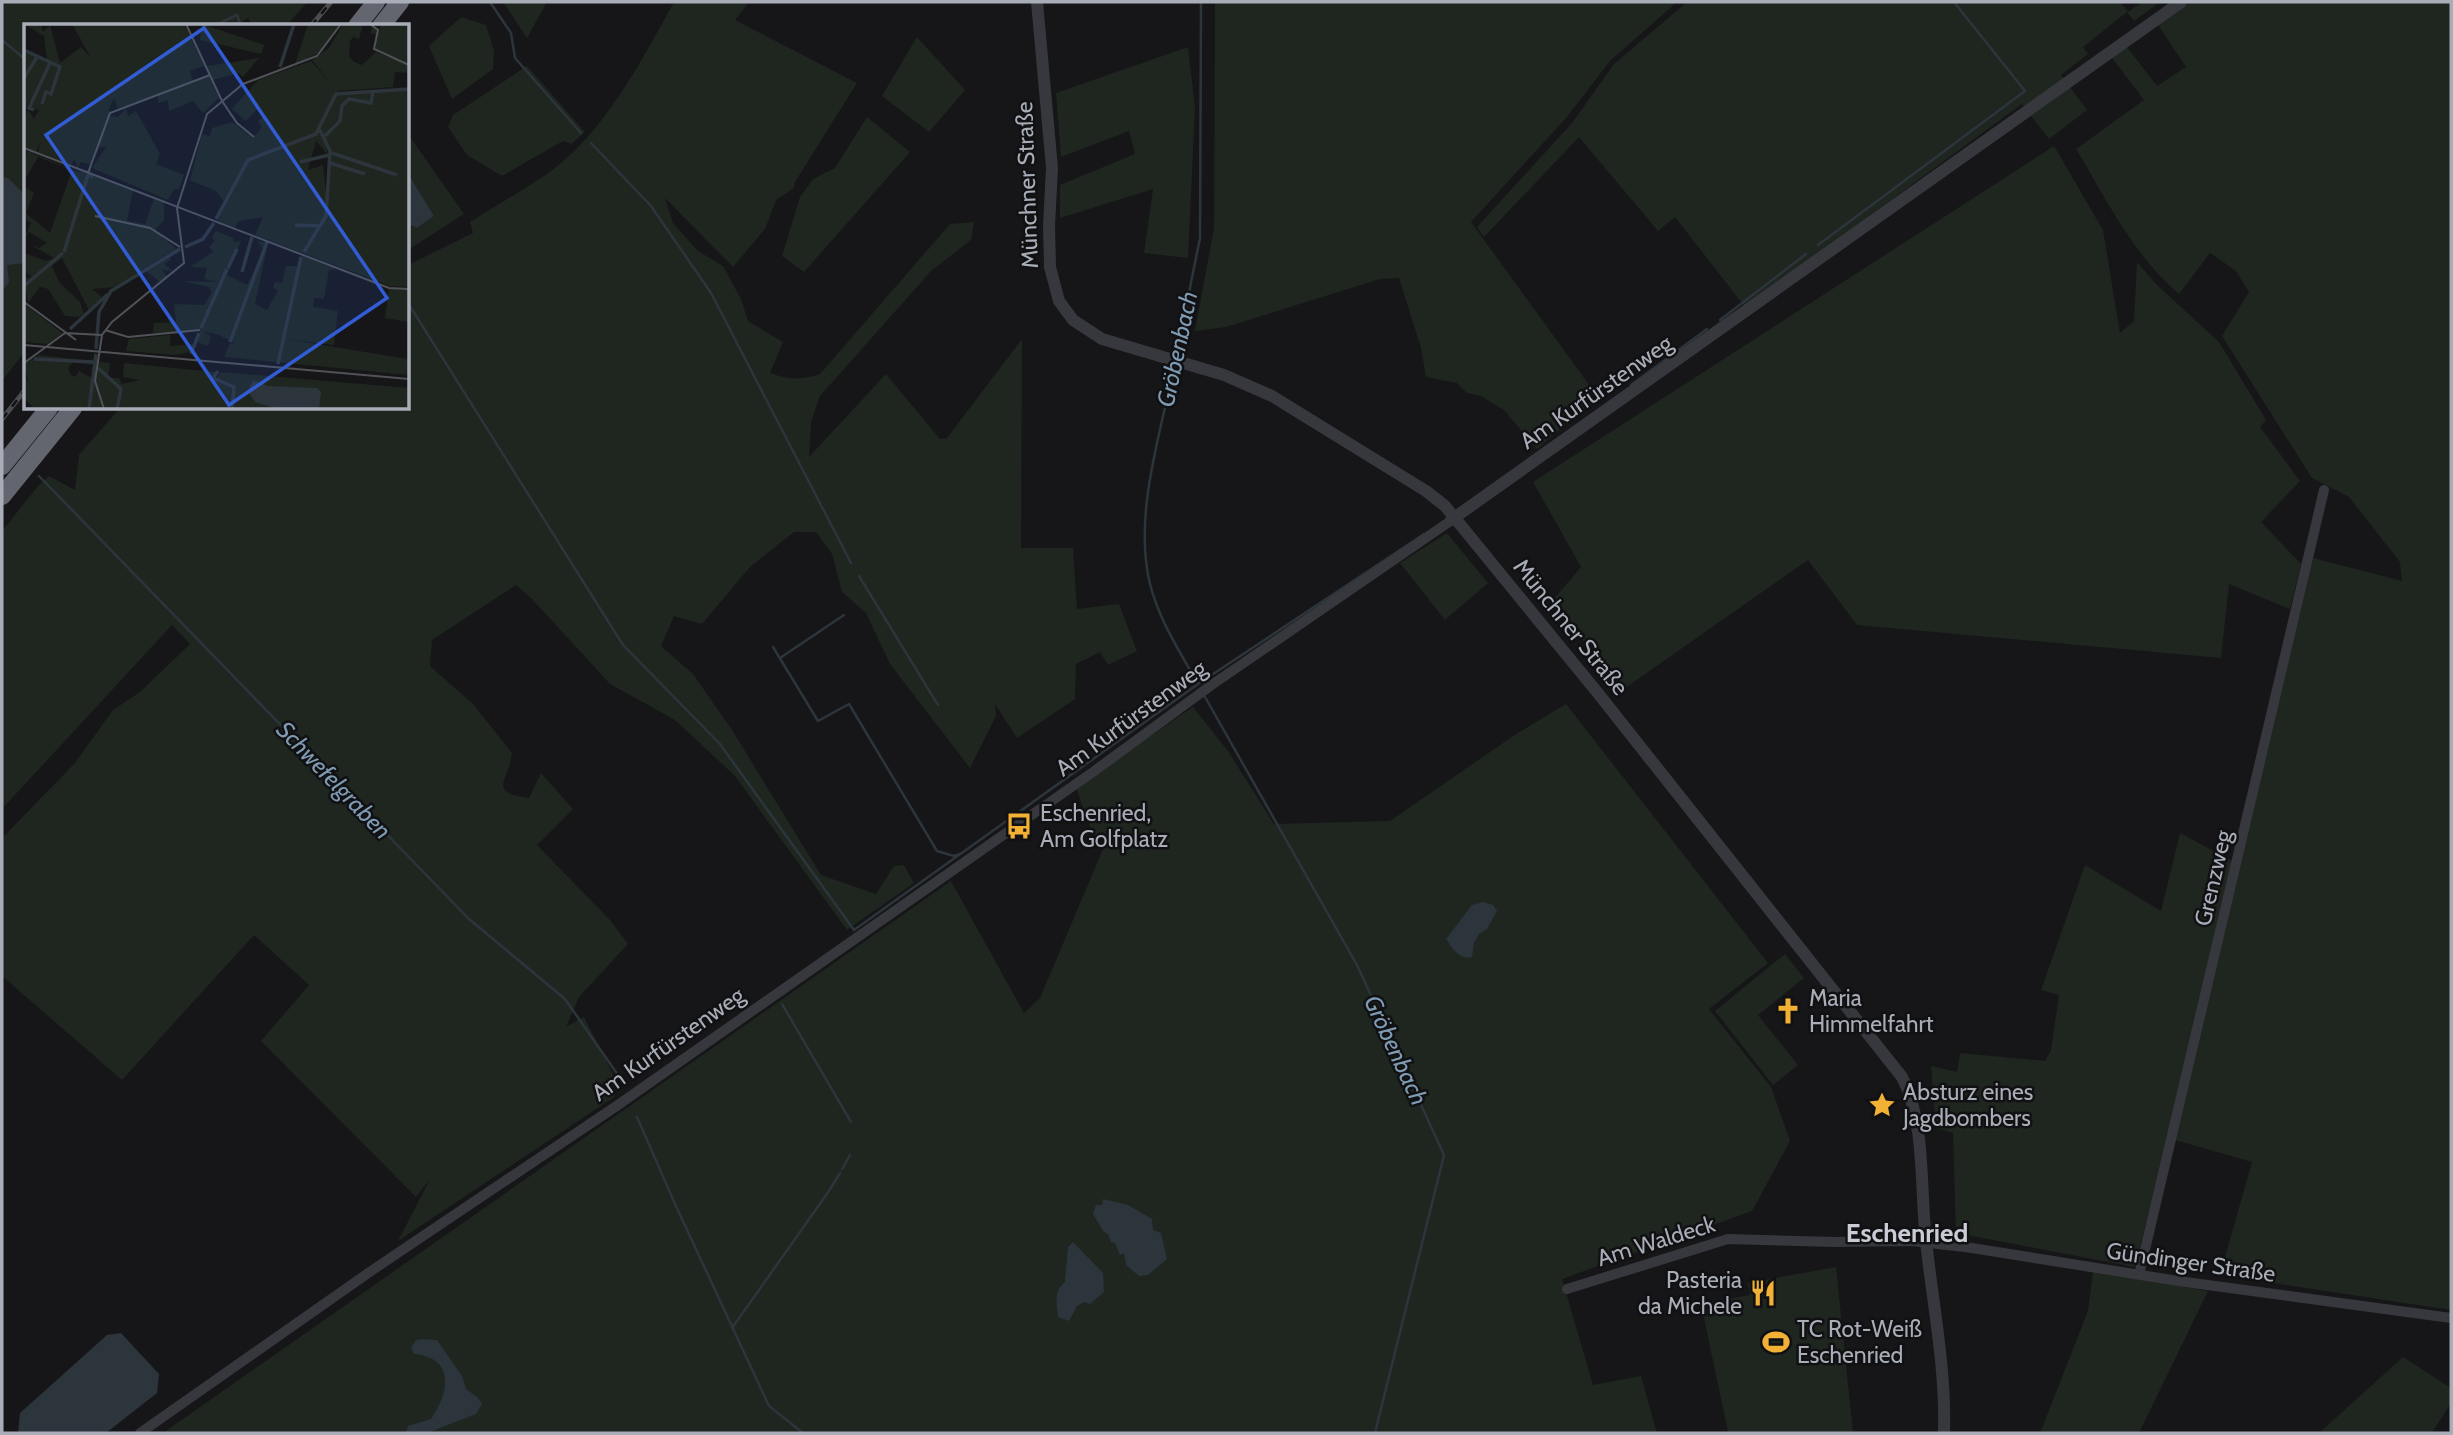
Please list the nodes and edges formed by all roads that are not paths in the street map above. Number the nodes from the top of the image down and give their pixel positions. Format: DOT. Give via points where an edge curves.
graph roads {
  1 [pos="376,2"];
  2 [pos="400,2"];
  3 [pos="1037,2"];
  4 [pos="2181,2"];
  5 [pos="359,24"];
  6 [pos="383,24"];
  7 [pos="47,410"];
  8 [pos="71,410"];
  9 [pos="2,466"];
  10 [pos="2324,490"];
  11 [pos="2,496"];
  12 [pos="1452,519"];
  13 [pos="1926,1241"];
  14 [pos="2139,1275"];
  15 [pos="1567,1289"];
  16 [pos="2451,1318"];
  17 [pos="139,1433"];
  18 [pos="1944,1433"];
  1 -- 5 [label="highway"];
  2 -- 6 [label="highway"];
  3 -- 12 [label="street, Münchner Straße" via="1052,168 1049,267 1059,301 1073,320 1102,339 1224,374 1272,396 1426,491"];
  4 -- 12 [label="street, Am Kurfürstenweg"];
  7 -- 9 [label="highway"];
  8 -- 11 [label="highway"];
  10 -- 14 [label="street, Grenzweg"];
  12 -- 13 [label="street, Münchner Straße" via="1902,1077 1917,1130"];
  12 -- 17 [label="street, Am Kurfürstenweg" via="618,1105"];
  13 -- 14 [label="street, Gündinger Straße"];
  13 -- 15 [label="street, Am Waldeck" via="1728,1239"];
  13 -- 18 [label="street, Münchner Straße" via="1945,1388"];
  14 -- 16 [label="street, Gündinger Straße"];
}
